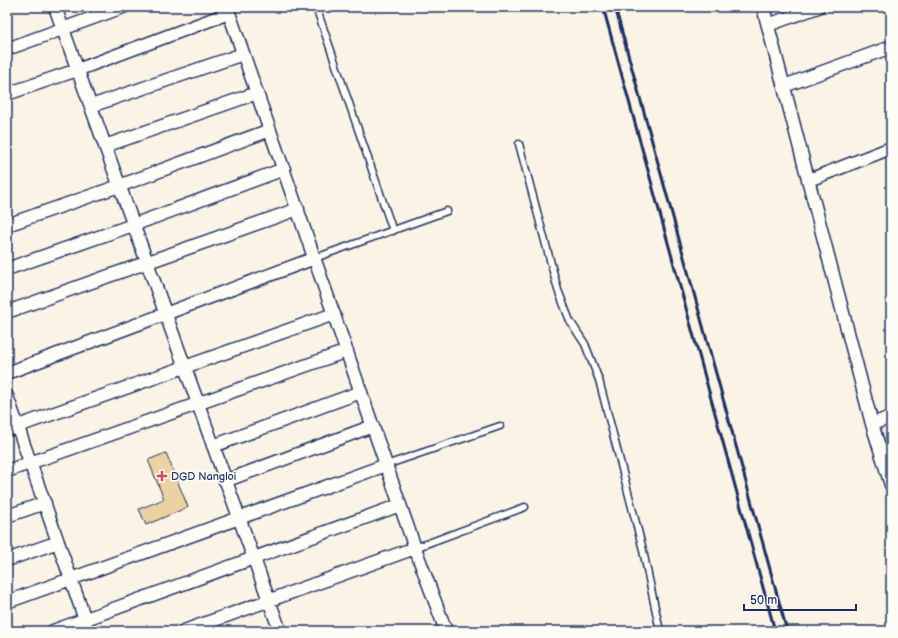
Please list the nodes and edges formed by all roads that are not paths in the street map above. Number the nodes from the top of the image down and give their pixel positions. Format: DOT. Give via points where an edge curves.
graph roads {
  1 [pos="55,7"];
  2 [pos="123,7"];
  3 [pos="316,7"];
  4 [pos="763,7"];
  5 [pos="818,7"];
  6 [pos="228,10"];
  7 [pos="768,25"];
  8 [pos="63,29"];
  9 [pos="891,47"];
  10 [pos="7,49"];
  11 [pos="243,54"];
  12 [pos="78,70"];
  13 [pos="784,86"];
  14 [pos="7,94"];
  15 [pos="257,94"];
  16 [pos="91,106"];
  17 [pos="270,130"];
  18 [pos="518,144"];
  19 [pos="105,146"];
  20 [pos="891,148"];
  21 [pos="284,169"];
  22 [pos="809,180"];
  23 [pos="119,186"];
  24 [pos="298,209"];
  25 [pos="447,211"];
  26 [pos="7,225"];
  27 [pos="133,225"];
  28 [pos="393,231"];
  29 [pos="315,258"];
  30 [pos="146,262"];
  31 [pos="7,269"];
  32 [pos="7,312"];
  33 [pos="166,314"];
  34 [pos="334,314"];
  35 [pos="347,351"];
  36 [pos="184,366"];
  37 [pos="7,373"];
  38 [pos="361,392"];
  39 [pos="7,396"];
  40 [pos="197,404"];
  41 [pos="891,417"];
  42 [pos="872,424"];
  43 [pos="373,426"];
  44 [pos="500,426"];
  45 [pos="12,428"];
  46 [pos="213,446"];
  47 [pos="30,462"];
  48 [pos="386,465"];
  49 [pos="7,471"];
  50 [pos="889,472"];
  51 [pos="225,481"];
  52 [pos="891,485"];
  53 [pos="45,503"];
  54 [pos="400,505"];
  55 [pos="525,507"];
  56 [pos="7,516"];
  57 [pos="240,520"];
  58 [pos="58,542"];
  59 [pos="415,548"];
  60 [pos="254,559"];
  61 [pos="7,560"];
  62 [pos="71,579"];
  63 [pos="269,601"];
  64 [pos="7,602"];
  65 [pos="87,625"];
  66 [pos="53,631"];
  67 [pos="184,631"];
  68 [pos="280,631"];
  69 [pos="446,631"];
  70 [pos="660,631"];
  1 -- 8 [label="street"];
  2 -- 8 [label="street"];
  3 -- 28 [label="lane"];
  4 -- 7 [label="street"];
  5 -- 7 [label="street"];
  6 -- 11 [label="street"];
  6 -- 12 [label="street"];
  7 -- 13 [label="street"];
  8 -- 10 [label="street"];
  8 -- 12 [label="street"];
  9 -- 13 [label="street"];
  11 -- 15 [label="street"];
  11 -- 16 [label="street"];
  12 -- 14 [label="street"];
  12 -- 16 [label="street"];
  13 -- 22 [label="street"];
  15 -- 17 [label="street"];
  15 -- 19 [label="street"];
  16 -- 19 [label="street"];
  17 -- 21 [label="street"];
  17 -- 23 [label="street"];
  18 -- 70 [label="lane" via="558,290 570,321 586,344 599,380 642,546"];
  19 -- 23 [label="street"];
  20 -- 22 [label="street"];
  21 -- 24 [label="street"];
  21 -- 27 [label="street"];
  22 -- 42 [label="street"];
  23 -- 26 [label="street"];
  23 -- 27 [label="street"];
  24 -- 29 [label="street"];
  24 -- 30 [label="street"];
  25 -- 28 [label="lane"];
  27 -- 30 [label="street"];
  27 -- 31 [label="street"];
  28 -- 29 [label="lane"];
  29 -- 33 [label="street"];
  29 -- 34 [label="street"];
  30 -- 32 [label="street"];
  30 -- 33 [label="street"];
  33 -- 36 [label="street"];
  33 -- 37 [label="street"];
  34 -- 35 [label="street"];
  34 -- 36 [label="street"];
  35 -- 38 [label="street"];
  35 -- 40 [label="street"];
  36 -- 40 [label="street"];
  36 -- 45 [label="street"];
  38 -- 43 [label="street"];
  38 -- 46 [label="street"];
  39 -- 45 [label="street"];
  40 -- 46 [label="street"];
  40 -- 47 [label="street"];
  41 -- 42 [label="street"];
  42 -- 50 [label="street"];
  43 -- 48 [label="street"];
  43 -- 51 [label="street"];
  44 -- 48 [label="lane"];
  45 -- 47 [label="street"];
  46 -- 51 [label="street"];
  47 -- 49 [label="street"];
  47 -- 53 [label="street"];
  48 -- 54 [label="street"];
  48 -- 57 [label="street"];
  50 -- 52 [label="street"];
  51 -- 57 [label="street"];
  53 -- 56 [label="street"];
  53 -- 58 [label="street"];
  54 -- 59 [label="street"];
  54 -- 60 [label="street"];
  55 -- 59 [label="lane"];
  57 -- 60 [label="street"];
  57 -- 62 [label="street"];
  58 -- 61 [label="street"];
  58 -- 62 [label="street"];
  59 -- 63 [label="street"];
  59 -- 69 [label="street"];
  60 -- 63 [label="street"];
  60 -- 65 [label="street"];
  62 -- 64 [label="street"];
  62 -- 65 [label="street"];
  63 -- 67 [label="street"];
  63 -- 68 [label="street"];
  65 -- 66 [label="street"];
}
